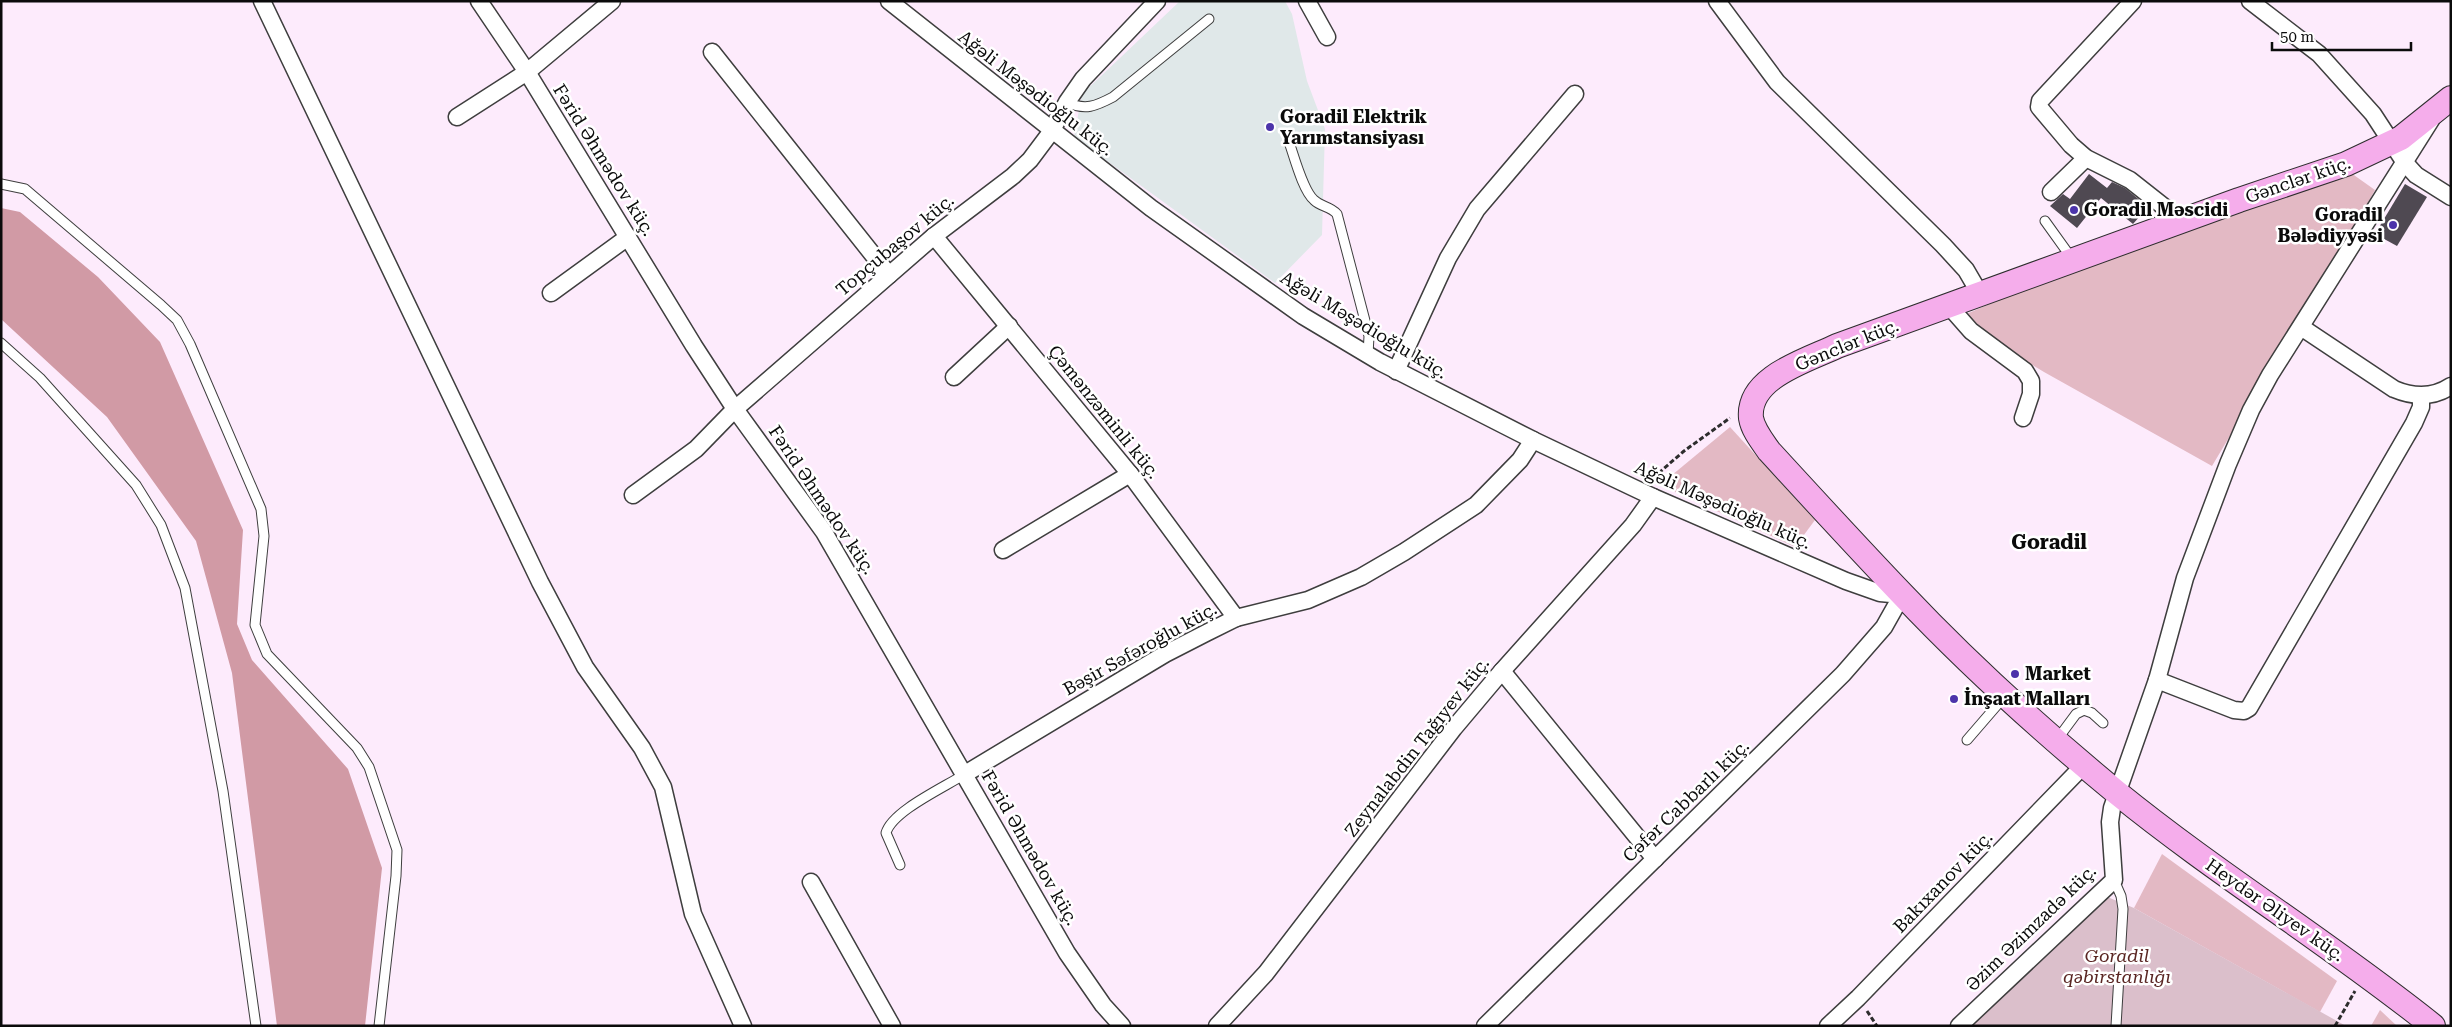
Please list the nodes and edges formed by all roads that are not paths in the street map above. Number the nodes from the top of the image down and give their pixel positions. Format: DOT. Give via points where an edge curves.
graph roads {
  1 [pos="262,1"];
  2 [pos="479,1"];
  3 [pos="612,1"];
  4 [pos="1157,1"];
  5 [pos="1307,1"];
  6 [pos="1717,1"];
  7 [pos="2134,1"];
  8 [pos="2250,1"];
  9 [pos="893,2"];
  10 [pos="1209,19"];
  11 [pos="1327,37"];
  12 [pos="712,52"];
  13 [pos="527,72"];
  14 [pos="1575,94"];
  15 [pos="1067,102"];
  16 [pos="2443,105"];
  17 [pos="456,117"];
  18 [pos="1052,132"];
  19 [pos="1289,142"];
  20 [pos="2392,143"];
  21 [pos="2086,158"];
  22 [pos="2405,163"];
  23 [pos="1,184"];
  24 [pos="2051,192"];
  25 [pos="2451,197"];
  26 [pos="2045,221"];
  27 [pos="2182,221"];
  28 [pos="934,236"];
  29 [pos="628,237"];
  30 [pos="2073,261"];
  31 [pos="889,275"];
  32 [pos="551,293"];
  33 [pos="1980,294"];
  34 [pos="1949,306"];
  35 [pos="1009,326"];
  36 [pos="2301,327"];
  37 [pos="1,343"];
  38 [pos="1368,355"];
  39 [pos="1396,371"];
  40 [pos="954,377"];
  41 [pos="2451,386"];
  42 [pos="2421,396"];
  43 [pos="735,409"];
  44 [pos="2023,418"];
  45 [pos="1533,440"];
  46 [pos="1130,474"];
  47 [pos="633,495"];
  48 [pos="1649,495"];
  49 [pos="1003,550"];
  50 [pos="1902,595"];
  51 [pos="1236,618"];
  52 [pos="1502,671"];
  53 [pos="2157,680"];
  54 [pos="2005,696"];
  55 [pos="2103,723"];
  56 [pos="1967,740"];
  57 [pos="2056,741"];
  58 [pos="2084,765"];
  59 [pos="965,774"];
  60 [pos="2117,792"];
  61 [pos="1654,859"];
  62 [pos="900,865"];
  63 [pos="2114,880"];
  64 [pos="811,882"];
  65 [pos="256,1026"];
  66 [pos="379,1026"];
  67 [pos="743,1026"];
  68 [pos="892,1026"];
  69 [pos="1122,1026"];
  70 [pos="1217,1026"];
  71 [pos="1486,1026"];
  72 [pos="1828,1026"];
  73 [pos="1959,1026"];
  74 [pos="2116,1026"];
  75 [pos="2433,1026"];
  1 -- 67 [label="street" via="540,582 585,667 642,748 663,788 692,914"];
  2 -- 13 [label="street, Fərid Əhmədov küç."];
  3 -- 13 [label="street"];
  4 -- 15 [label="street, Topçubaşov küç." via="1083,79"];
  5 -- 11 [label="street"];
  6 -- 33 [label="street" via="1777,82 1943,245 1966,270"];
  7 -- 21 [label="street" via="2040,101 2039,107 2070,145"];
  8 -- 20 [label="street" via="2318,54 2357,94"];
  9 -- 18 [label="street, Ağəli Məşədioğlu küç."];
  10 -- 15 [label="lane" via="1113,97 1100,104 1079,108"];
  12 -- 31 [label="street"];
  13 -- 17 [label="street"];
  13 -- 29 [label="street, Fərid Əhmədov küç."];
  14 -- 39 [label="street" via="1477,209 1448,258"];
  15 -- 18 [label="street, Topçubaşov küç."];
  16 -- 20 [label="street, Gənclər küç."];
  16 -- 22 [label="street, Əzim Əzimzadə küç."];
  18 -- 28 [label="street, Topçubaşov küç." via="1014,176"];
  18 -- 38 [label="street, Ağəli Məşədioğlu küç." via="1238,272"];
  19 -- 38 [label="lane" via="1313,200 1331,207 1337,214 1369,336"];
  20 -- 22 [label="street"];
  20 -- 27 [label="street, Gənclər küç." via="2346,164"];
  21 -- 24 [label="street"];
  21 -- 27 [label="street" via="2130,180"];
  22 -- 25 [label="street" via="2416,175"];
  22 -- 36 [label="street, Əzim Əzimzadə küç."];
  23 -- 66 [label="lane" via="25,189 177,320 190,344 261,509 264,536 255,625 259,639 268,654 357,748 369,767 397,850"];
  26 -- 30 [label="lane"];
  27 -- 30 [label="street, Gənclər küç."];
  28 -- 31 [label="street, Topçubaşov küç."];
  28 -- 35 [label="street, Çəmənzəminli küç."];
  29 -- 32 [label="street"];
  29 -- 43 [label="street, Fərid Əhmədov küç."];
  30 -- 33 [label="street, Gənclər küç."];
  31 -- 43 [label="street, Topçubaşov küç."];
  33 -- 34 [label="street, Gənclər küç."];
  34 -- 44 [label="street" via="1971,331 2025,372 2031,381"];
  34 -- 50 [label="street, Gənclər küç." via="1837,346 1776,375 1763,384 1751,408 1756,431 1769,451"];
  35 -- 40 [label="street"];
  35 -- 46 [label="street, Çəmənzəminli küç."];
  36 -- 42 [label="street" via="2394,389"];
  36 -- 53 [label="street, Əzim Əzimzadə küç." via="2266,382 2228,464 2185,578"];
  37 -- 65 [label="lane" via="40,378 136,485 161,525 185,588 222,791"];
  38 -- 39 [label="street, Ağəli Məşədioğlu küç."];
  39 -- 45 [label="street, Ağəli Məşədioğlu küç."];
  41 -- 42 [label="street"];
  42 -- 53 [label="street" via="2414,423 2250,708 2234,710"];
  43 -- 47 [label="street, Topçubaşov küç." via="696,449"];
  43 -- 59 [label="street, Fərid Əhmədov küç." via="824,532"];
  45 -- 48 [label="street, Ağəli Məşədioğlu küç."];
  45 -- 51 [label="street, Bəşir Səfəroğlu küç." via="1520,460 1476,505 1404,552 1361,577 1308,600"];
  46 -- 49 [label="street"];
  46 -- 51 [label="street, Çəmənzəminli küç."];
  48 -- 50 [label="street, Ağəli Məşədioğlu küç." via="1846,581 1880,593"];
  48 -- 52 [label="street, Zeynalabdin Tağıyev küç." via="1633,525"];
  50 -- 54 [label="street"];
  50 -- 61 [label="street, Cəfər Cabbarlı küç." via="1884,627 1843,674"];
  51 -- 59 [label="street, Bəşir Səfəroğlu küç." via="1165,654"];
  52 -- 61 [label="street"];
  52 -- 70 [label="street, Zeynalabdin Tağıyev küç." via="1454,728 1266,972"];
  53 -- 60 [label="street, Əzim Əzimzadə küç."];
  54 -- 56 [label="lane"];
  54 -- 57 [label="street"];
  55 -- 57 [label="lane" via="2084,710 2076,714"];
  57 -- 58 [label="street"];
  58 -- 60 [label="street"];
  58 -- 72 [label="street, Bakıxanov küç."];
  59 -- 62 [label="lane" via="889,825 886,834"];
  59 -- 69 [label="street, Fərid Əhmədov küç." via="1067,952 1103,1005"];
  60 -- 63 [label="street, Əzim Əzimzadə küç." via="2110,822"];
  60 -- 75 [label="street, Heydər Əliyev küç." via="2224,876 2365,973"];
  61 -- 71 [label="street, Cəfər Cabbarlı küç."];
  63 -- 73 [label="street, Əzim Əzimzadə küç."];
  63 -- 74 [label="lane" via="2123,909"];
  64 -- 68 [label="street"];
}
